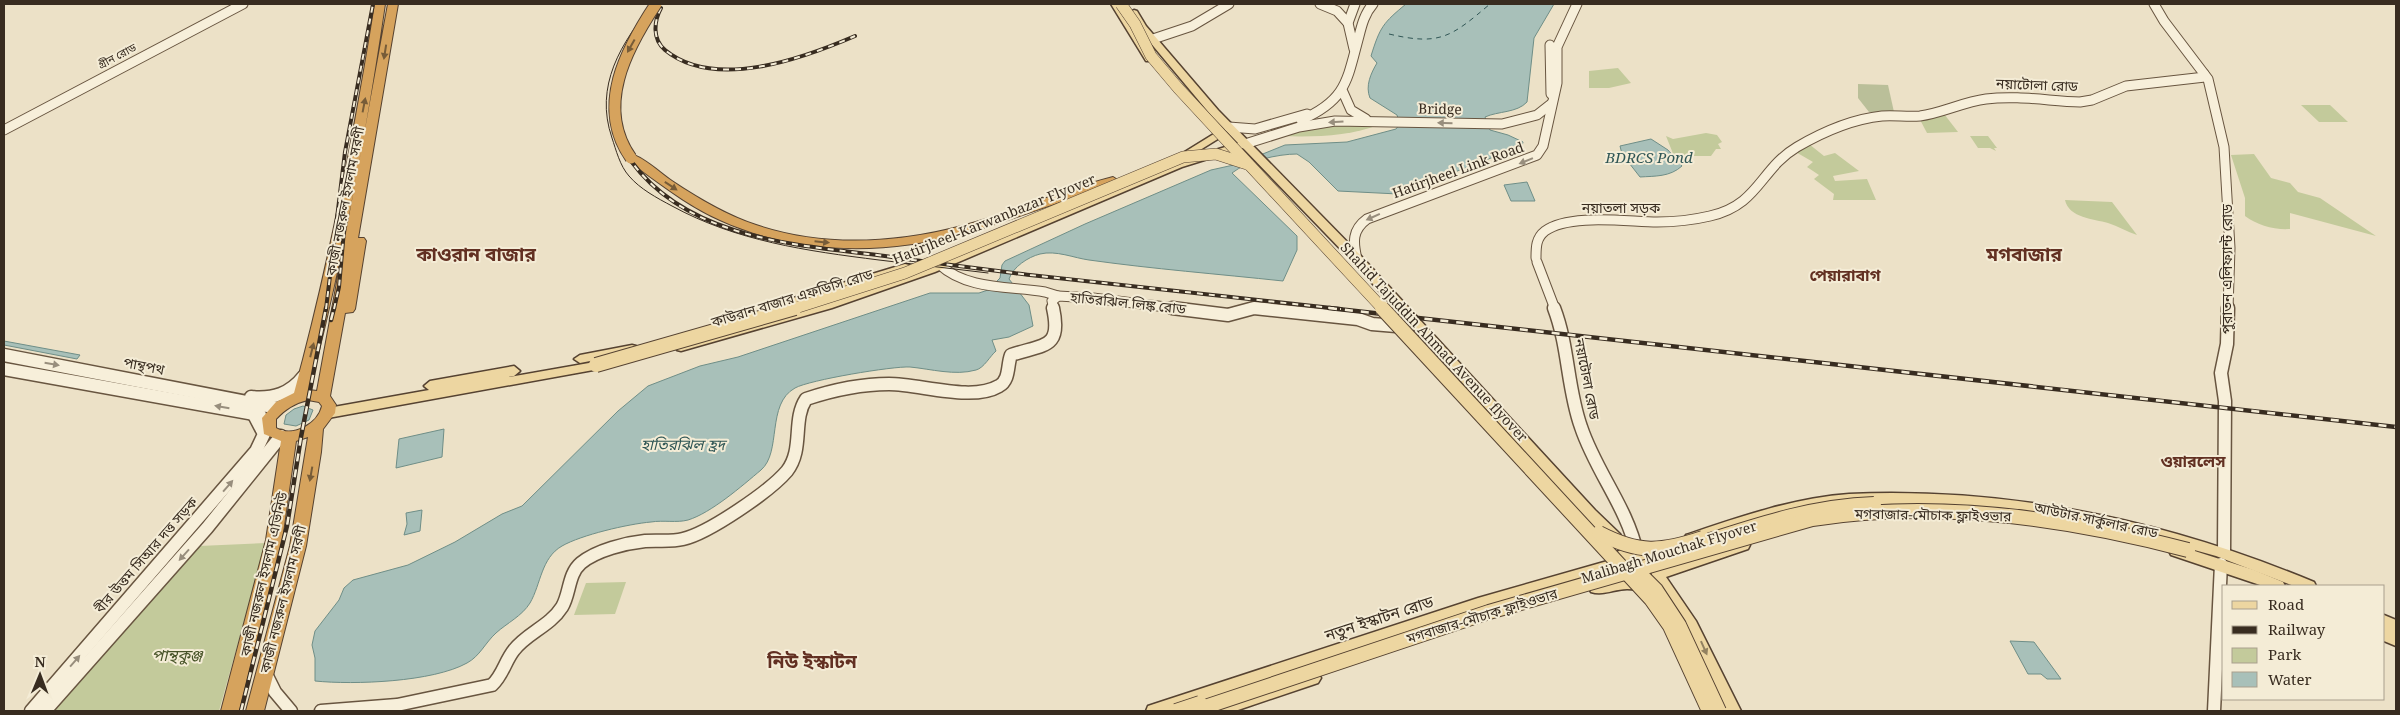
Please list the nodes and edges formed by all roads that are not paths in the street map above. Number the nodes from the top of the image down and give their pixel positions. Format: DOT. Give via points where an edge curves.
graph roads {
  1 [pos="235,4"];
  2 [pos="243,4"];
  3 [pos="380,4"];
  4 [pos="393,4"];
  5 [pos="656,4"];
  6 [pos="1116,4"];
  7 [pos="1121,4"];
  8 [pos="1127,4"];
  9 [pos="1229,4"];
  10 [pos="1320,4"];
  11 [pos="1348,4"];
  12 [pos="1355,4"];
  13 [pos="1373,4"];
  14 [pos="1570,4"];
  15 [pos="1577,4"];
  16 [pos="2154,4"];
  17 [pos="1330,6"];
  18 [pos="1348,23"];
  19 [pos="1143,30"];
  20 [pos="1153,39"];
  21 [pos="1354,49"];
  22 [pos="2204,74"];
  23 [pos="1343,92"];
  24 [pos="1552,101"];
  25 [pos="1328,106"];
  26 [pos="1372,121"];
  27 [pos="1494,124"];
  28 [pos="4,125"];
  29 [pos="1229,127"];
  30 [pos="4,130"];
  31 [pos="1217,135"];
  32 [pos="1242,141"];
  33 [pos="1228,150"];
  34 [pos="1192,156"];
  35 [pos="1783,156"];
  36 [pos="1250,164"];
  37 [pos="1266,169"];
  38 [pos="1113,181"];
  39 [pos="1536,257"];
  40 [pos="1357,259"];
  41 [pos="940,265"];
  42 [pos="1058,296"];
  43 [pos="1417,325"];
  44 [pos="1397,328"];
  45 [pos="4,356"];
  46 [pos="618,363"];
  47 [pos="596,365"];
  48 [pos="4,369"];
  49 [pos="89,371"];
  50 [pos="306,373"];
  51 [pos="486,383"];
  52 [pos="300,397"];
  53 [pos="327,404"];
  54 [pos="273,413"];
  55 [pos="253,414"];
  56 [pos="1501,417"];
  57 [pos="1484,425"];
  58 [pos="316,433"];
  59 [pos="285,436"];
  60 [pos="1917,500"];
  61 [pos="1950,501"];
  62 [pos="209,507"];
  63 [pos="224,508"];
  64 [pos="1792,514"];
  65 [pos="1925,517"];
  66 [pos="1957,518"];
  67 [pos="193,526"];
  68 [pos="207,528"];
  69 [pos="1599,533"];
  70 [pos="2176,538"];
  71 [pos="1638,553"];
  72 [pos="2222,558"];
  73 [pos="1609,566"];
  74 [pos="1660,575"];
  75 [pos="1631,584"];
  76 [pos="2276,585"];
  77 [pos="2288,585"];
  78 [pos="2306,585"];
  79 [pos="1694,628"];
  80 [pos="1388,633"];
  81 [pos="1668,633"];
  82 [pos="1395,649"];
  83 [pos="265,672"];
  84 [pos="31,711"];
  85 [pos="45,711"];
  86 [pos="230,711"];
  87 [pos="255,711"];
  88 [pos="290,711"];
  89 [pos="321,711"];
  90 [pos="1154,711"];
  91 [pos="1176,711"];
  92 [pos="1193,711"];
  93 [pos="1215,711"];
  94 [pos="1702,711"];
  95 [pos="1709,711"];
  96 [pos="1719,711"];
  97 [pos="1733,711"];
  98 [pos="2214,711"];
  1 -- 28 [label="street, গ্রীন রোড"];
  2 -- 30 [label="street, গ্রীন রোড"];
  50 -- 3 [label="highway, কাজী নজরুল ইসলাম সরণী, one-way" via="334,261"];
  4 -- 53 [label="highway, one-way" via="375,108 378,110 354,278"];
  5 -- 38 [label="highway, one-way, bridge" via="625,57 614,89 615,115 621,138 631,158 692,200 725,217 792,238 845,244 897,243 962,230"];
  6 -- 31 [label="main road" via="1146,56"];
  7 -- 36 [label="main road, Shahid Tajuddin Ahmad Avenue flyover, bridge" via="1151,56"];
  8 -- 19 [label="main road"];
  9 -- 20 [label="street" via="1192,26"];
  10 -- 17 [label="street"];
  11 -- 17 [label="street"];
  12 -- 18 [label="street"];
  13 -- 21 [label="street" via="1365,14"];
  14 -- 24 [label="street" via="1550,46 1548,78"];
  15 -- 24 [label="street, Hatirjheel Link Road" via="1557,47 1557,83"];
  16 -- 22 [label="street, পুরাতন এলিফ্যান্ট রোড"];
  17 -- 18 [label="street"];
  18 -- 21 [label="street"];
  19 -- 20 [label="main road"];
  19 -- 37 [label="main road" via="1154,50 1206,110"];
  20 -- 29 [label="main road"];
  21 -- 23 [label="street" via="1352,70"];
  22 -- 35 [label="street, নয়াটোলা রোড" via="2205,77 2126,86 2080,102 1991,98 1921,115 1880,116 1835,130"];
  22 -- 72 [label="street, পুরাতন এলিফ্যান্ট রোড" via="2208,79 2224,147 2230,248 2227,344 2221,373 2225,401"];
  23 -- 25 [label="street"];
  23 -- 26 [label="street" via="1351,110"];
  24 -- 27 [label="street, Hatirjheel Link Road" via="1543,112 1527,119"];
  24 -- 40 [label="street, Hatirjheel Link Road, one-way" via="1543,146 1537,155 1367,219 1356,229 1353,237"];
  25 -- 29 [label="street" via="1255,129"];
  25 -- 32 [label="street" via="1309,118"];
  27 -- 26 [label="street, Bridge, one-way"];
  26 -- 32 [label="street, one-way" via="1306,125"];
  29 -- 32 [label="main road"];
  31 -- 33 [label="main road"];
  31 -- 34 [label="main road"];
  32 -- 33 [label="main road, কাউরান বাজার এফডিসি রোড"];
  32 -- 36 [label="main road"];
  33 -- 34 [label="main road, কাউরান বাজার এফডিসি রোড"];
  33 -- 36 [label="main road, bridge"];
  33 -- 47 [label="main road, Hatirjheel-Karwanbazar Flyover, bridge" via="1183,157 905,273 765,318"];
  34 -- 36 [label="main road" via="1222,157"];
  34 -- 38 [label="main road, কাউরান বাজার এফডিসি রোড"];
  34 -- 41 [label="main road, কাউরান বাজার এফডিসি রোড"];
  35 -- 39 [label="street, নয়াতলা সড়ক" via="1753,194 1740,205 1720,214 1673,222 1588,220 1557,224 1539,237"];
  36 -- 37 [label="main road"];
  36 -- 44 [label="main road" via="1335,264"];
  36 -- 95 [label="main road, Shahid Tajuddin Ahmad Avenue flyover, bridge" via="1646,592 1670,626"];
  37 -- 40 [label="main road"];
  37 -- 69 [label="main road, Shahid Tajuddin Ahmad Avenue flyover"];
  38 -- 51 [label="main road, কাউরান বাজার এফডিসি রোড" via="915,264 731,322"];
  39 -- 71 [label="street, নয়াটোলা রোড" via="1563,334 1580,428 1621,503"];
  40 -- 43 [label="main road"];
  41 -- 42 [label="street" via="957,278"];
  41 -- 46 [label="main road, কাউরান বাজার এফডিসি রোড" via="810,310"];
  42 -- 44 [label="street, হাতিরঝিল লিঙ্ক রোড" via="1228,315 1254,308 1358,319"];
  42 -- 89 [label="street, হাতিরঝিল লিঙ্ক রোড" via="1052,301 1056,335 1048,342 1011,355 1008,375 999,386 972,391 869,385 806,399 801,407 799,440 794,458 784,474 693,536 640,542 596,555 580,564 560,610 515,650 500,678 492,685 397,705"];
  43 -- 44 [label="main road"];
  43 -- 56 [label="main road"];
  44 -- 57 [label="main road"];
  45 -- 49 [label="street, পান্থপথ, one-way"];
  46 -- 47 [label="main road, কাউরান বাজার এফডিসি রোড"];
  46 -- 51 [label="main road"];
  47 -- 51 [label="main road, কাউরান বাজার এফডিসি রোড"];
  55 -- 48 [label="street, পান্থপথ, one-way"];
  49 -- 50 [label="street" via="101,369 262,397 289,391 300,383"];
  49 -- 54 [label="street, পান্থপথ"];
  50 -- 52 [label="highway, কাজী নজরুল ইসলাম সরণী"];
  51 -- 53 [label="main road, কাউরান বাজার এফডিসি রোড"];
  51 -- 58 [label="main road" via="339,415"];
  52 -- 53 [label="highway"];
  52 -- 54 [label="highway"];
  53 -- 58 [label="highway"];
  54 -- 55 [label="street, পান্থপথ"];
  54 -- 59 [label="highway" via="269,430"];
  62 -- 55 [label="street, বীর উত্তম সিআর দত্ত সড়ক, one-way" via="263,438 263,430"];
  56 -- 57 [label="main road"];
  56 -- 71 [label="main road" via="1609,533"];
  57 -- 73 [label="main road" via="1604,553 1606,566"];
  58 -- 59 [label="highway"];
  58 -- 83 [label="highway, কাজী নজরুল ইসলাম সরণী, one-way" via="298,546"];
  59 -- 63 [label="street, বীর উত্তম সিআর দত্ত সড়ক"];
  59 -- 86 [label="highway, কাজী নজরুল ইসলাম এভিনিউ" via="279,514"];
  60 -- 61 [label="main road, আউটার সার্কুলার রোড"];
  60 -- 65 [label="main road"];
  60 -- 71 [label="main road, আউটার সার্কুলার রোড" via="1838,500 1786,509"];
  61 -- 66 [label="main road"];
  61 -- 70 [label="main road, আউটার সার্কুলার রোড" via="2060,511 2124,523"];
  62 -- 63 [label="street"];
  62 -- 67 [label="street, বীর উত্তম সিআর দত্ত সড়ক"];
  63 -- 68 [label="street, বীর উত্তম সিআর দত্ত সড়ক"];
  64 -- 69 [label="main road, bridge" via="1765,517 1661,550 1633,549"];
  64 -- 70 [label="main road, Malibagh Mouchak Flyover, bridge" via="1823,506 1853,504 1996,508"];
  64 -- 91 [label="main road, Malibagh Mouchak Flyover, bridge" via="1490,604"];
  65 -- 66 [label="main road"];
  65 -- 74 [label="main road" via="1878,516 1833,520 1791,530"];
  66 -- 72 [label="main road" via="2029,522 2107,534"];
  67 -- 68 [label="street"];
  84 -- 67 [label="street, বীর উত্তম সিআর দত্ত সড়ক, one-way"];
  68 -- 85 [label="street, বীর উত্তম সিআর দত্ত সড়ক, one-way"];
  69 -- 96 [label="main road, Shahid Tajuddin Ahmad Avenue flyover, bridge" via="1664,601 1679,624"];
  70 -- 72 [label="main road, আউটার সার্কুলার রোড"];
  71 -- 73 [label="main road, নতুন ইস্কাটন রোড" via="1624,554"];
  71 -- 74 [label="main road" via="1654,561"];
  72 -- 76 [label="main road"];
  72 -- 78 [label="main road, আউটার সার্কুলার রোড"];
  72 -- 98 [label="street, পুরাতন এলিফ্যান্ট রোড"];
  73 -- 75 [label="main road"];
  73 -- 80 [label="main road, নতুন ইস্কাটন রোড"];
  74 -- 75 [label="main road" via="1653,585"];
  74 -- 79 [label="main road"];
  75 -- 81 [label="main road" via="1648,602"];
  75 -- 82 [label="main road" via="1605,585 1502,613"];
  77 -- 92 [label="main road, মগবাজার-মৌচাক ফ্লাইওভার, bridge" via="2188,550 2102,529 2015,516 1903,511 1828,516 1521,602"];
  79 -- 81 [label="main road"];
  79 -- 97 [label="main road, one-way"];
  80 -- 82 [label="main road"];
  80 -- 90 [label="main road, নতুন ইস্কাটন রোড"];
  81 -- 94 [label="main road"];
  82 -- 93 [label="main road"];
  83 -- 87 [label="highway, কাজী নজরুল ইসলাম সরণী"];
  83 -- 88 [label="street" via="274,692"];
}
